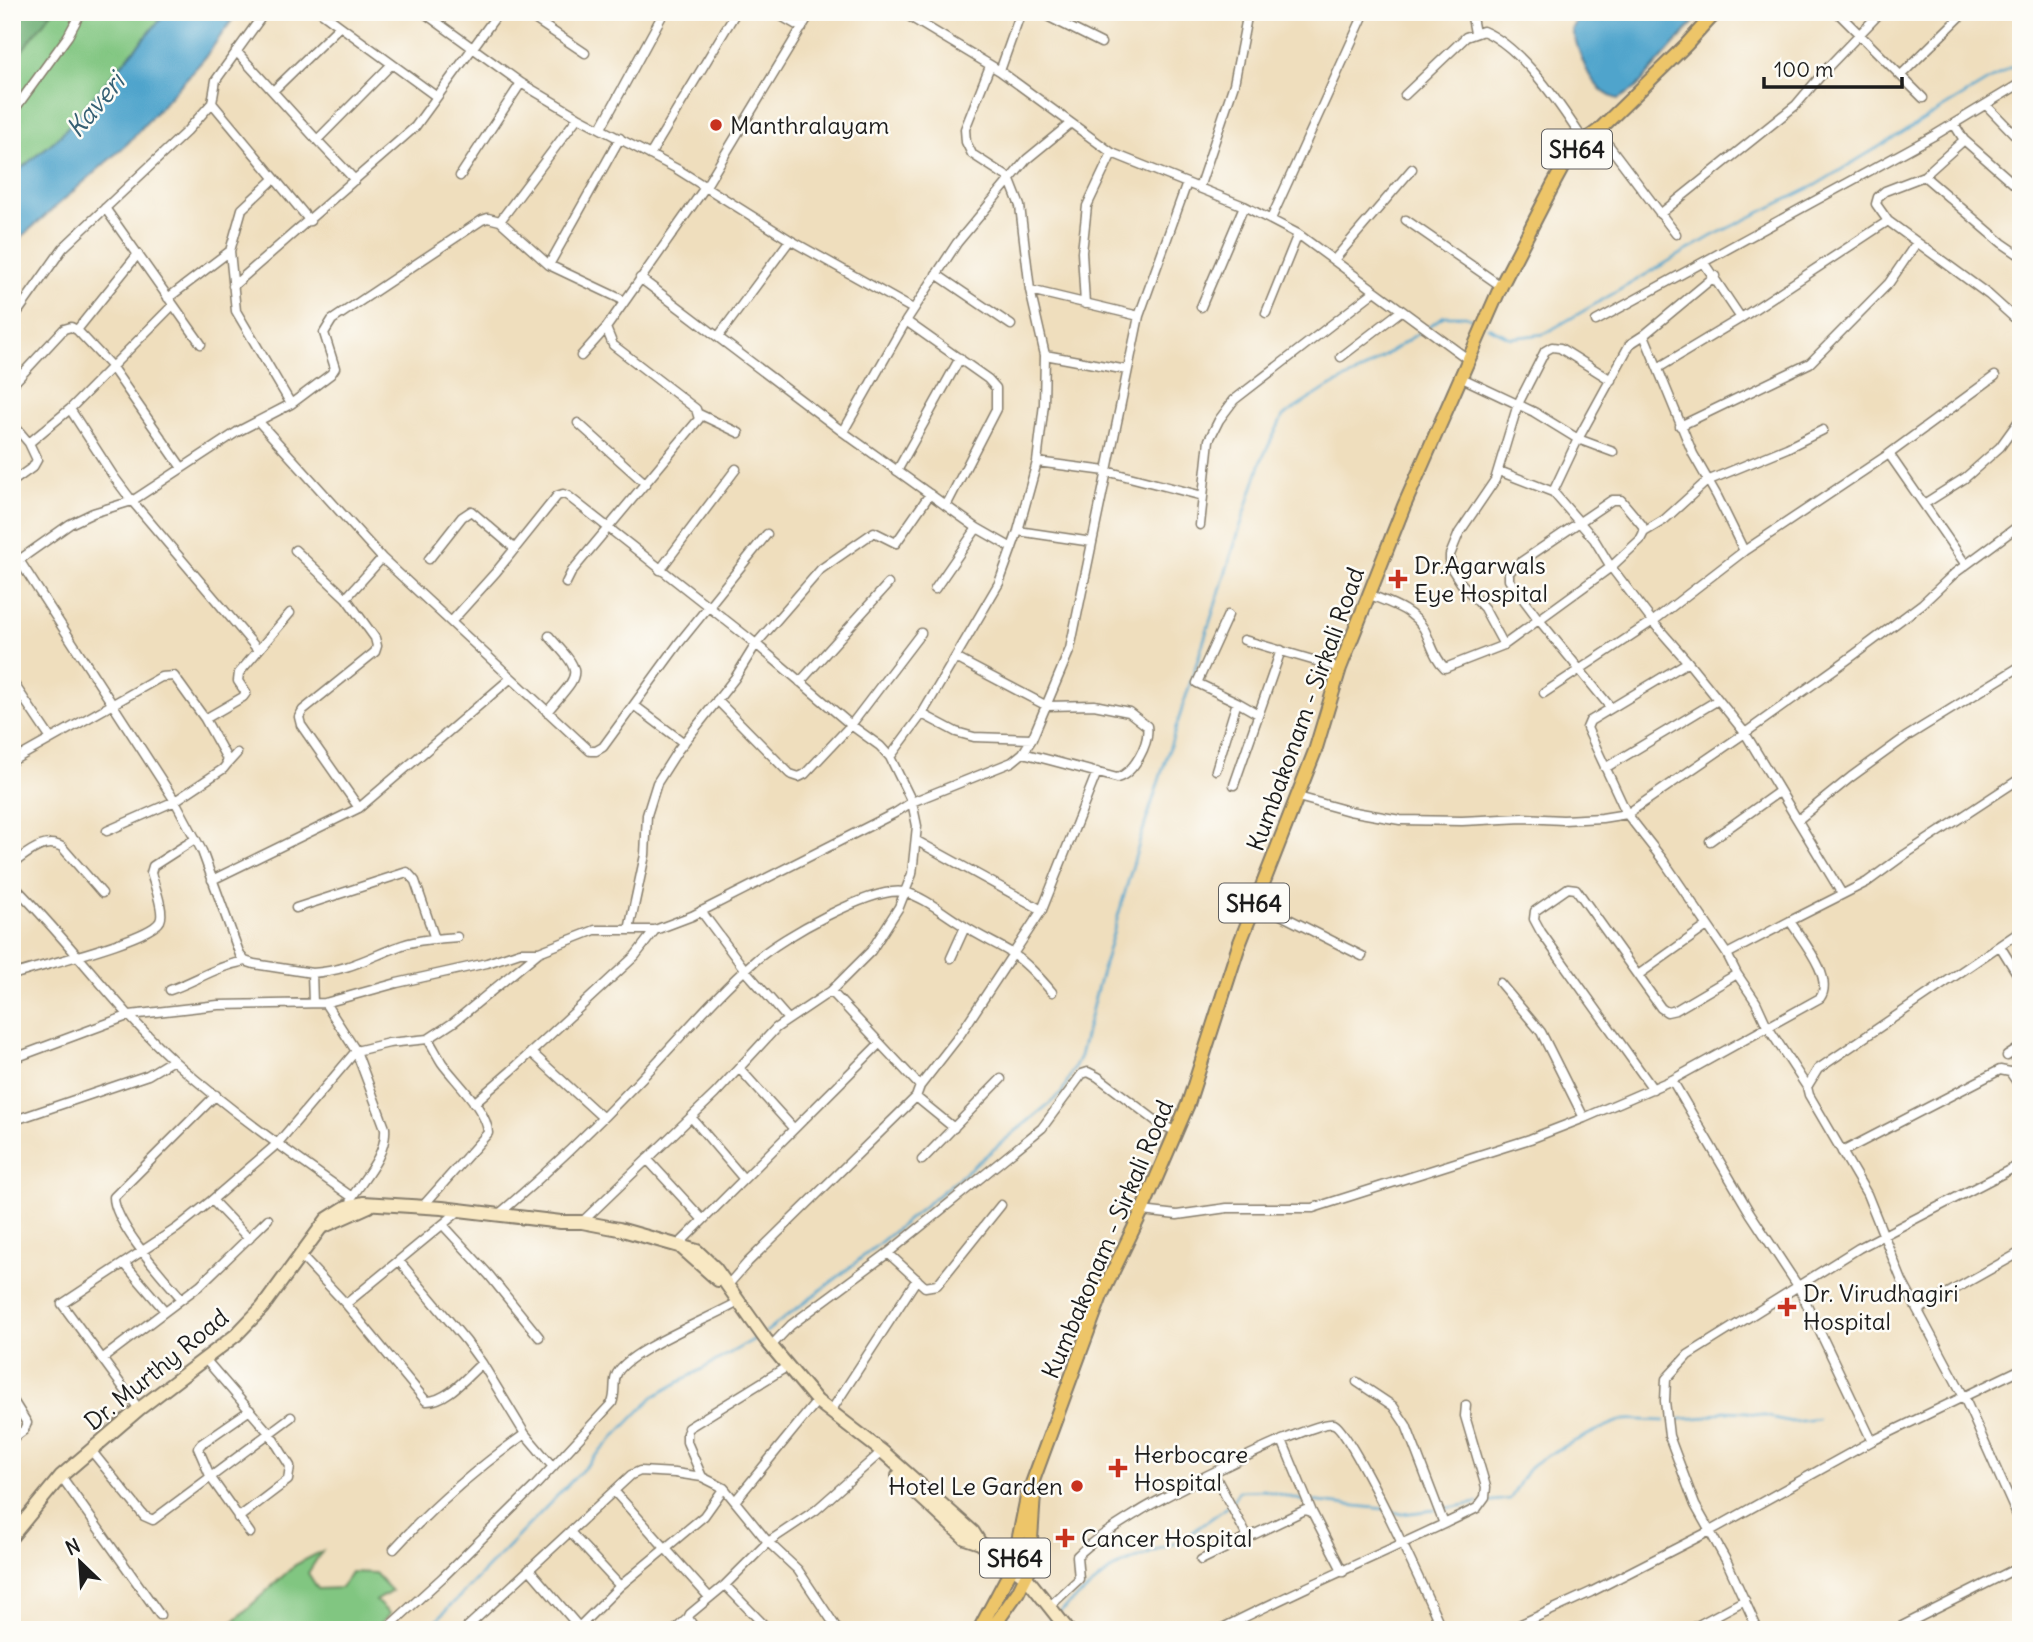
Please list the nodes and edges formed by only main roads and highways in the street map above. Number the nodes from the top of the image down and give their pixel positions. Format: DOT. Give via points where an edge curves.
graph roads {
  1 [pos="1714,13"];
  2 [pos="373,1204"];
  3 [pos="318,1228"];
  4 [pos="852,1427"];
  5 [pos="1034,1480"];
  6 [pos="12,1536"];
  7 [pos="980,1543"];
  8 [pos="1013,1566"];
  9 [pos="1026,1577"];
  10 [pos="1065,1626"];
  11 [pos="979,1630"];
  12 [pos="991,1630"];
  1 -- 5 [label="main road, Kumbakonam - Sirkali Road / SH64" via="1566,161 1502,286 1368,594 1298,797 1238,945 1188,1104 1101,1296"];
  2 -- 3 [label="main road"];
  2 -- 3 [label="main road, Dr. Murthy Road" via="352,1201"];
  2 -- 4 [label="main road" via="582,1222 680,1246 726,1284 817,1401"];
  3 -- 6 [label="main road, Dr. Murthy Road" via="262,1308 236,1335 90,1449 61,1476"];
  4 -- 7 [label="main road"];
  4 -- 7 [label="main road" via="965,1538"];
  5 -- 8 [label="main road, Kumbakonam - Sirkali Road / SH64"];
  5 -- 9 [label="main road, Kumbakonam - Sirkali Road / SH64" via="1031,1559"];
  7 -- 8 [label="main road"];
  8 -- 9 [label="main road"];
  8 -- 11 [label="main road, Kumbakonam - Sirkali Road / SH64"];
  9 -- 10 [label="main road"];
  9 -- 12 [label="main road, Kumbakonam - Sirkali Road / SH64"];
}
